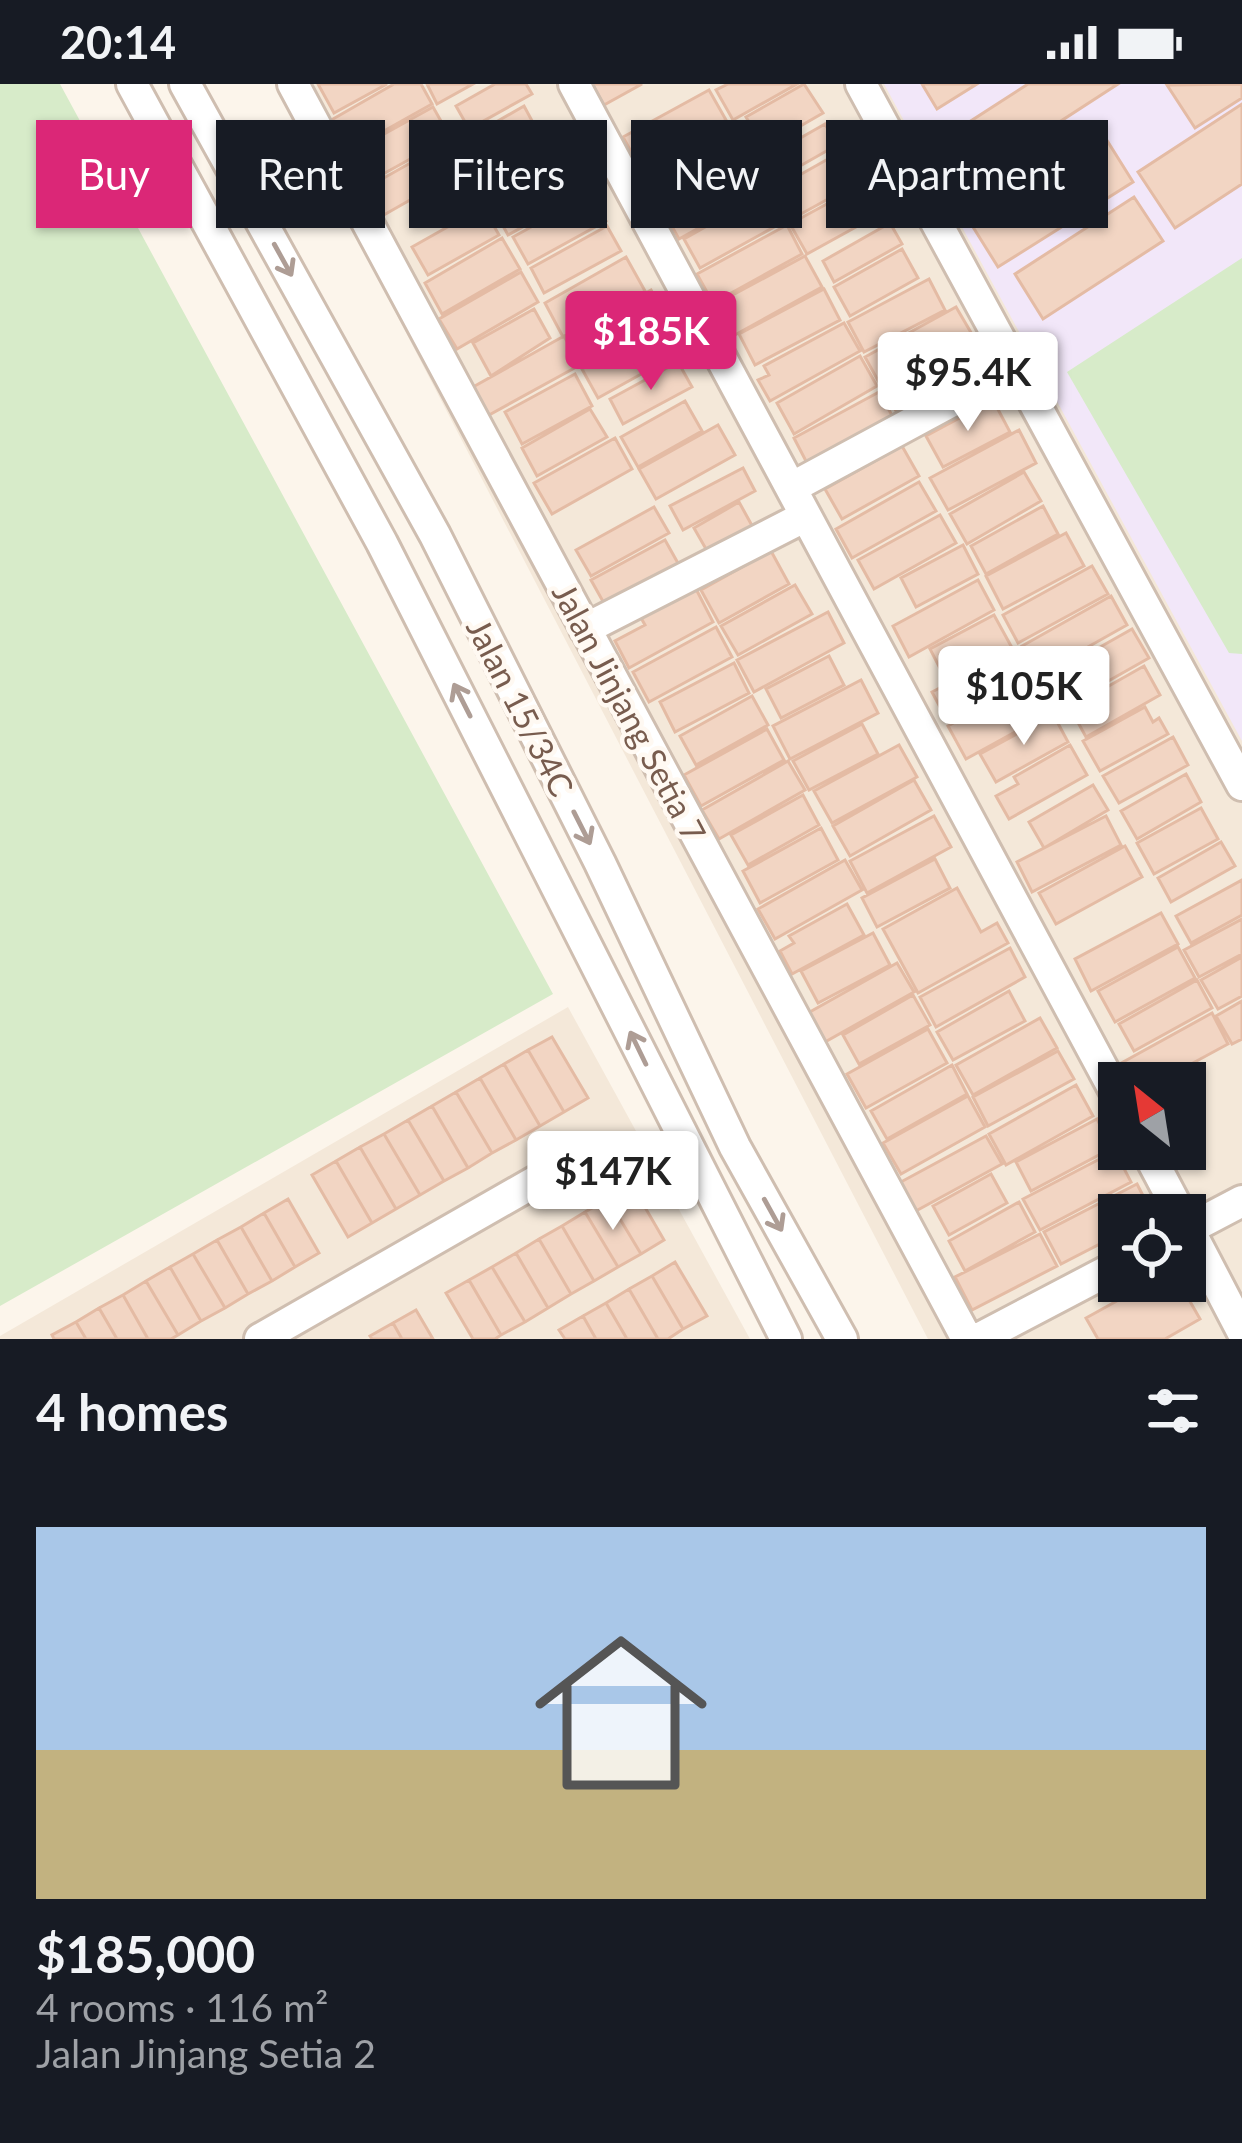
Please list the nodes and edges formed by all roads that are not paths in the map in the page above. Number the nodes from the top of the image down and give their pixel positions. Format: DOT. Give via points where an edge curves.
graph roads {
  1 [pos="185,84"];
  2 [pos="293,84"];
  3 [pos="574,84"];
  4 [pos="861,84"];
  5 [pos="132,85"];
  6 [pos="1015,367"];
  7 [pos="791,488"];
  8 [pos="806,516"];
  9 [pos="585,629"];
  10 [pos="1242,784"];
  11 [pos="1099,1062"];
  12 [pos="580,1156"];
  13 [pos="1242,1202"];
  14 [pos="1206,1216"];
  15 [pos="1206,1263"];
  16 [pos="1098,1276"];
  17 [pos="1242,1331"];
  18 [pos="260,1339"];
  19 [pos="786,1339"];
  20 [pos="842,1339"];
  21 [pos="967,1339"];
  22 [pos="978,1339"];
  1 -- 20 [label="street, Jalan 15/34C, one-way" via="435,535 735,1147"];
  2 -- 9 [label="street, Jalan Jinjang Setia 7"];
  3 -- 7 [label="street"];
  4 -- 6 [label="street"];
  19 -- 5 [label="street, Jalan 15/34C, one-way" via="382,542"];
  6 -- 7 [label="street"];
  6 -- 10 [label="street"];
  7 -- 8 [label="street"];
  8 -- 9 [label="street"];
  8 -- 11 [label="street"];
  9 -- 21 [label="street, Jalan Jinjang Setia 7"];
  12 -- 18 [label="street"];
  13 -- 14 [label="street"];
  15 -- 17 [label="street"];
  16 -- 22 [label="street"];
}
